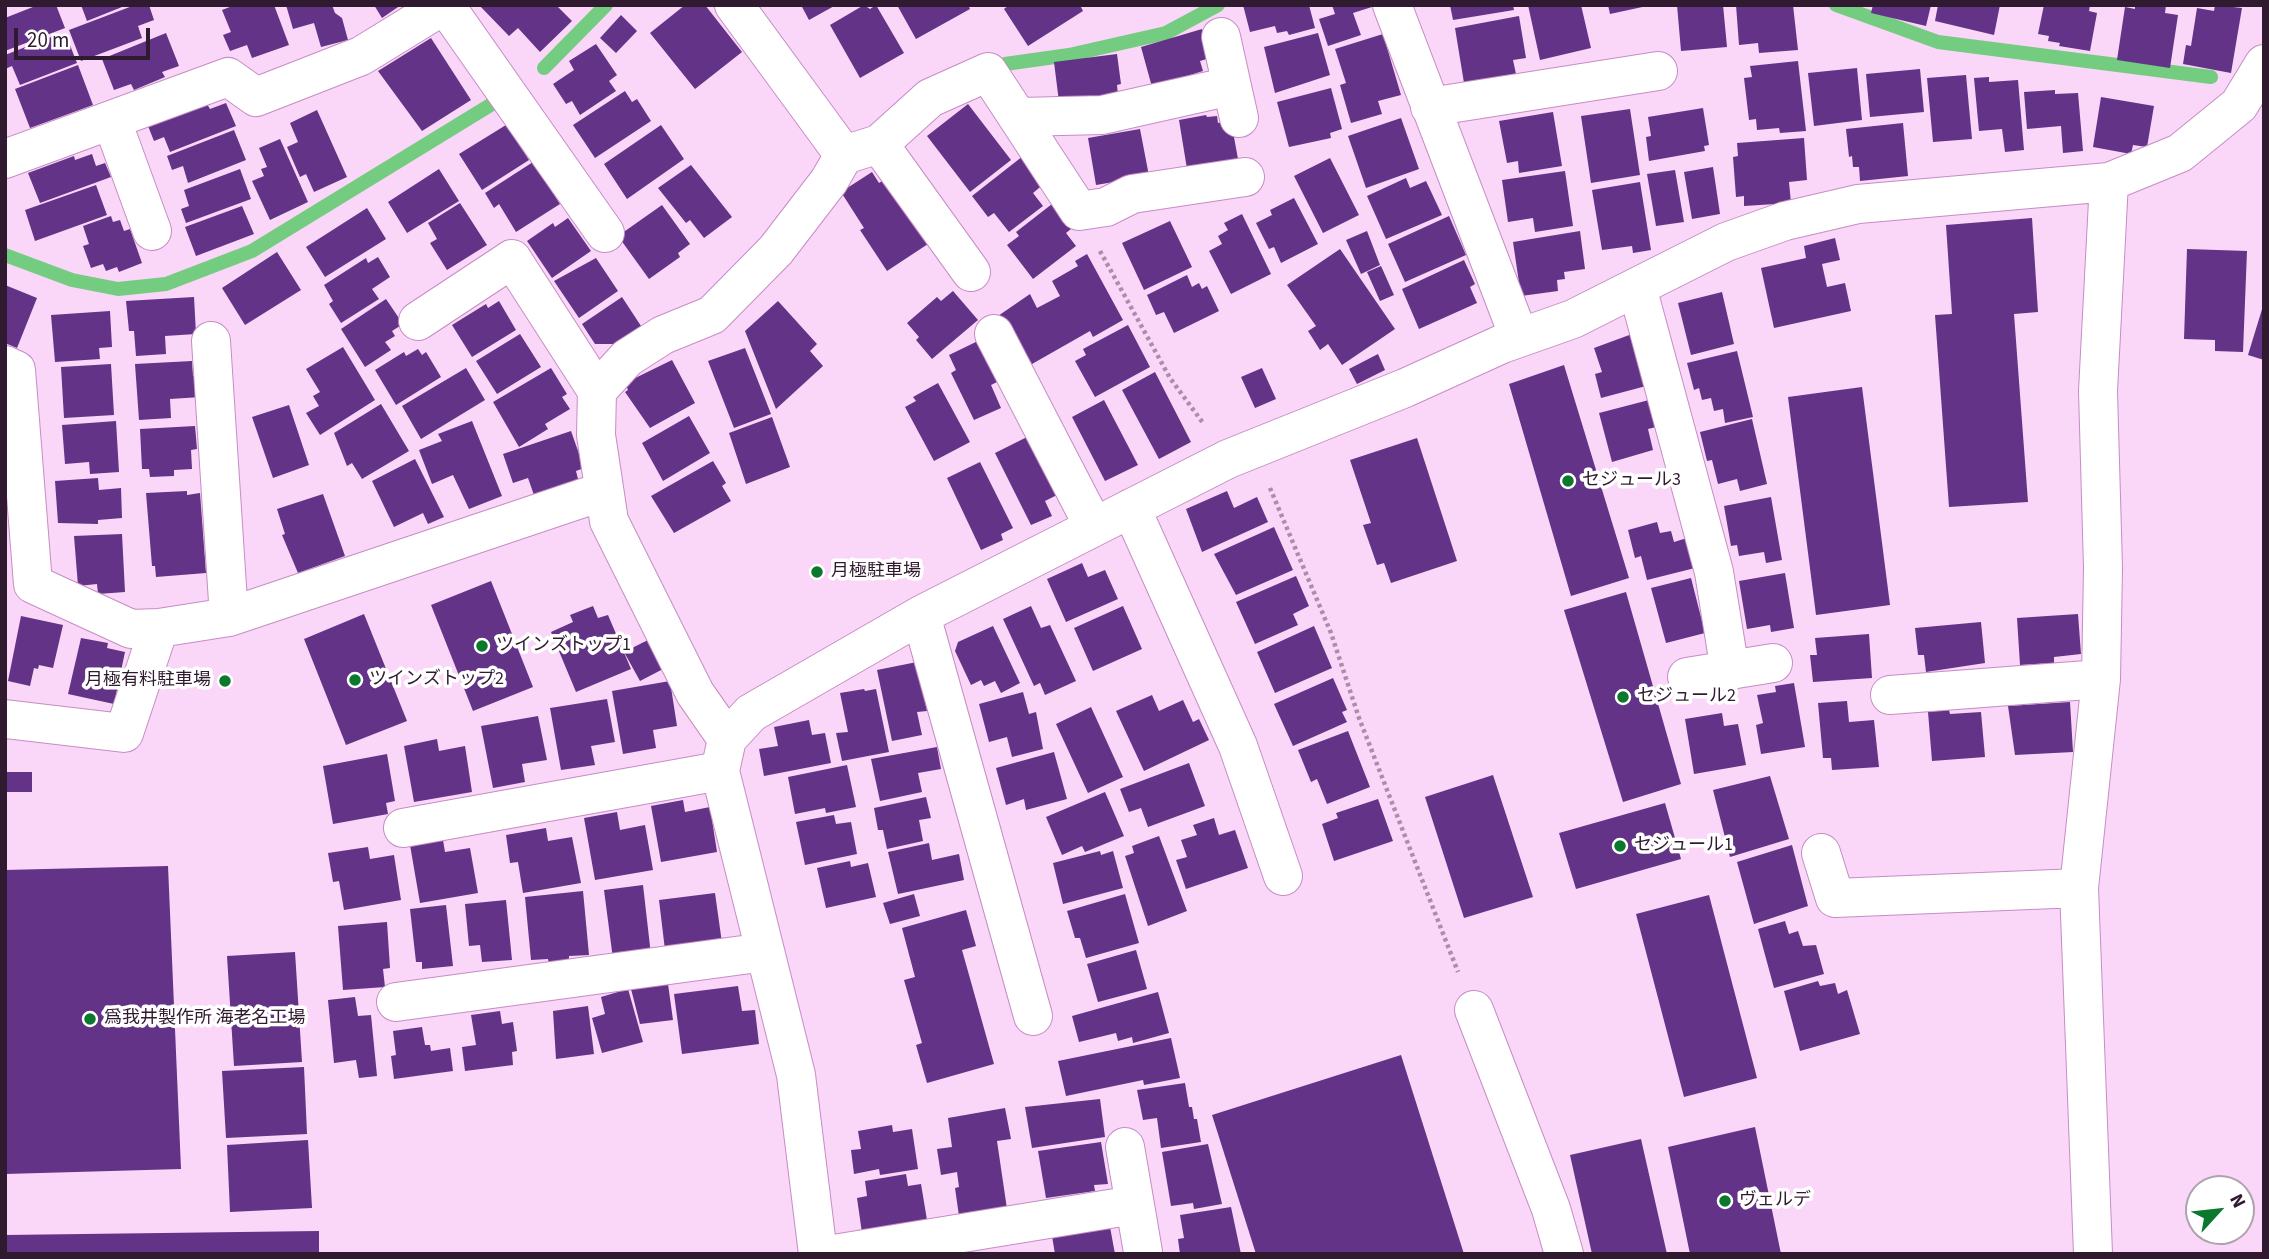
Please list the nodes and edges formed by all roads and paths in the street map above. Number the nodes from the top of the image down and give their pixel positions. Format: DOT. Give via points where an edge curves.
graph roads {
  1 [pos="445,5"];
  2 [pos="734,5"];
  3 [pos="1392,5"];
  4 [pos="1221,37"];
  5 [pos="2264,65"];
  6 [pos="1658,71"];
  7 [pos="1430,107"];
  8 [pos="1020,117"];
  9 [pos="112,121"];
  10 [pos="862,150"];
  11 [pos="5,159"];
  12 [pos="1245,177"];
  13 [pos="2109,182"];
  14 [pos="1079,211"];
  15 [pos="152,231"];
  16 [pos="605,233"];
  17 [pos="971,272"];
  18 [pos="1637,287"];
  19 [pos="418,321"];
  20 [pos="994,334"];
  21 [pos="1520,337"];
  22 [pos="211,341"];
  23 [pos="5,365"];
  24 [pos="597,391"];
  25 [pos="1240,453"];
  26 [pos="604,491"];
  27 [pos="1131,508"];
  28 [pos="1094,527"];
  29 [pos="920,615"];
  30 [pos="229,617"];
  31 [pos="159,628"];
  32 [pos="1773,663"];
  33 [pos="1730,671"];
  34 [pos="1687,677"];
  35 [pos="2101,679"];
  36 [pos="1890,695"];
  37 [pos="5,719"];
  38 [pos="724,755"];
  39 [pos="403,828"];
  40 [pos="1821,853"];
  41 [pos="1283,876"];
  42 [pos="2079,888"];
  43 [pos="765,953"];
  44 [pos="396,1002"];
  45 [pos="1474,1010"];
  46 [pos="1032,1016"];
  47 [pos="1125,1147"];
  48 [pos="1134,1205"];
  49 [pos="1143,1252"];
  50 [pos="818,1254"];
  51 [pos="834,1254"];
  52 [pos="1564,1254"];
  53 [pos="2093,1254"];
  1 -- 9 [label="street" via="361,57 256,97 228,77"];
  1 -- 16 [label="street"];
  2 -- 10 [label="street"];
  3 -- 7 [label="street"];
  4 -- 8 [label="street" via="1235,102 1102,115"];
  5 -- 13 [label="street" via="2239,105 2180,153"];
  6 -- 7 [label="street"];
  7 -- 21 [label="street"];
  8 -- 10 [label="street" via="988,72 930,98"];
  8 -- 14 [label="street"];
  9 -- 11 [label="street"];
  9 -- 15 [label="street"];
  10 -- 17 [label="street"];
  10 -- 24 [label="street" via="829,181 776,250 712,315 663,335 627,358"];
  12 -- 14 [label="street" via="1132,194 1106,207"];
  13 -- 18 [label="street" via="1858,204 1785,221 1726,242"];
  13 -- 35 [label="street" via="2098,391"];
  14 -- 25 [label="path" via="1170,379"];
  18 -- 21 [label="street" via="1573,319"];
  18 -- 33 [label="street" via="1714,572"];
  19 -- 24 [label="street" via="512,258"];
  20 -- 28 [label="street"];
  21 -- 25 [label="street"];
  22 -- 30 [label="street"];
  23 -- 31 [label="street" via="16,370 33,584 131,629"];
  24 -- 26 [label="street" via="596,435"];
  25 -- 27 [label="street"];
  25 -- 45 [label="path" via="1332,633 1359,718"];
  26 -- 30 [label="street"];
  26 -- 38 [label="street" via="609,521"];
  27 -- 28 [label="street"];
  27 -- 41 [label="street" via="1238,746"];
  28 -- 29 [label="street"];
  29 -- 38 [label="street" via="751,713"];
  29 -- 46 [label="street"];
  30 -- 31 [label="street"];
  31 -- 37 [label="street" via="124,733"];
  32 -- 33 [label="street"];
  33 -- 34 [label="street"];
  35 -- 36 [label="street"];
  35 -- 42 [label="street"];
  38 -- 39 [label="street"];
  38 -- 43 [label="street"];
  40 -- 42 [label="street" via="1835,898"];
  42 -- 53 [label="street"];
  43 -- 44 [label="street"];
  43 -- 50 [label="street" via="796,1074"];
  45 -- 52 [label="street"];
  47 -- 48 [label="street"];
  48 -- 49 [label="street"];
  48 -- 51 [label="street"];
}
